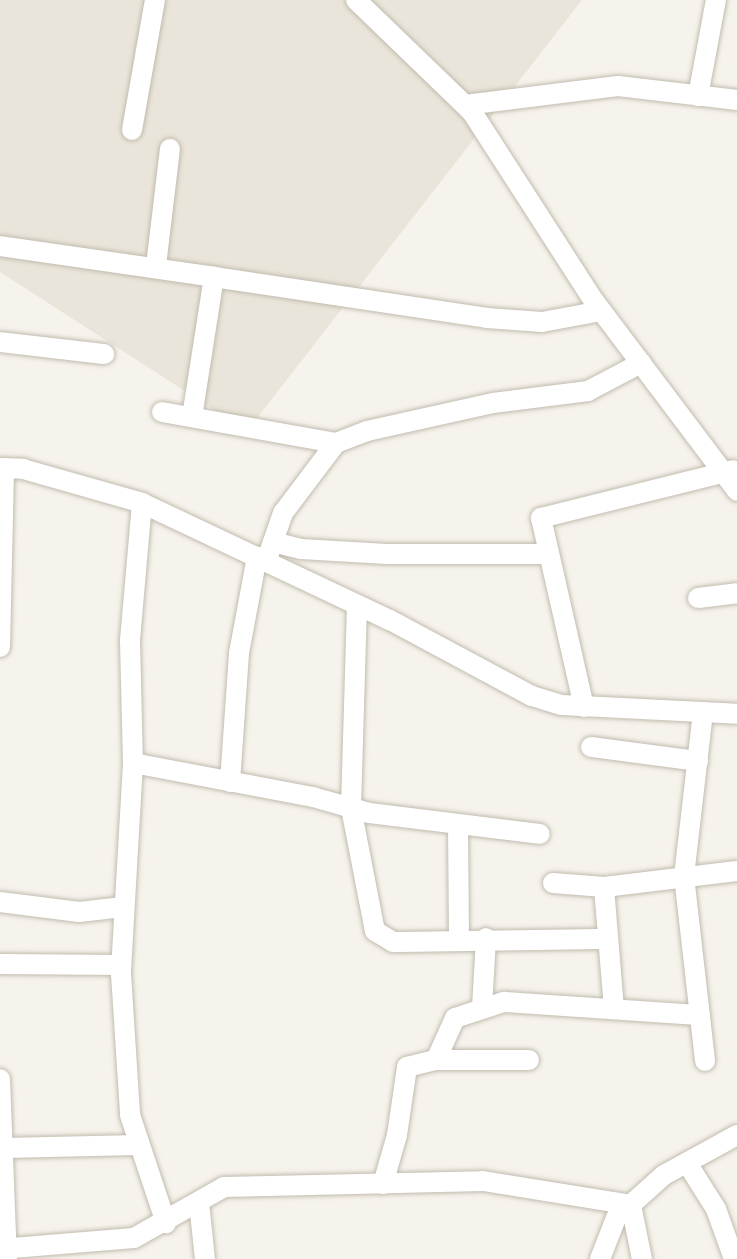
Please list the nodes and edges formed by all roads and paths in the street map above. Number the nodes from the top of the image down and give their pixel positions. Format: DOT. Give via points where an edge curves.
graph roads {
  1 [pos="155,0"];
  2 [pos="356,0"];
  3 [pos="716,0"];
  4 [pos="698,96"];
  5 [pos="737,100"];
  6 [pos="465,105"];
  7 [pos="132,130"];
  8 [pos="170,149"];
  9 [pos="0,246"];
  10 [pos="156,266"];
  11 [pos="214,277"];
  12 [pos="601,311"];
  13 [pos="0,342"];
  14 [pos="104,354"];
  15 [pos="641,363"];
  16 [pos="162,412"];
  17 [pos="192,417"];
  18 [pos="336,443"];
  19 [pos="2,468"];
  20 [pos="729,470"];
  21 [pos="737,491"];
  22 [pos="142,503"];
  23 [pos="273,542"];
  24 [pos="548,554"];
  25 [pos="262,560"];
  26 [pos="737,593"];
  27 [pos="698,598"];
  28 [pos="357,605"];
  29 [pos="0,606"];
  30 [pos="0,647"];
  31 [pos="584,707"];
  32 [pos="703,712"];
  33 [pos="737,714"];
  34 [pos="591,747"];
  35 [pos="698,761"];
  36 [pos="133,763"];
  37 [pos="230,782"];
  38 [pos="351,808"];
  39 [pos="458,824"];
  40 [pos="540,834"];
  41 [pos="737,871"];
  42 [pos="684,876"];
  43 [pos="553,883"];
  44 [pos="604,887"];
  45 [pos="0,902"];
  46 [pos="123,907"];
  47 [pos="486,938"];
  48 [pos="459,939"];
  49 [pos="608,939"];
  50 [pos="0,964"];
  51 [pos="121,965"];
  52 [pos="482,1008"];
  53 [pos="614,1009"];
  54 [pos="700,1015"];
  55 [pos="436,1060"];
  56 [pos="529,1060"];
  57 [pos="705,1061"];
  58 [pos="0,1079"];
  59 [pos="737,1135"];
  60 [pos="139,1145"];
  61 [pos="3,1148"];
  62 [pos="687,1163"];
  63 [pos="383,1184"];
  64 [pos="199,1203"];
  65 [pos="631,1205"];
  66 [pos="166,1223"];
  67 [pos="5,1252"];
  68 [pos="205,1259"];
  69 [pos="600,1259"];
  70 [pos="642,1259"];
  71 [pos="731,1259"];
  1 -- 7 [label="street"];
  2 -- 6 [label="street"];
  3 -- 4 [label="street"];
  4 -- 5 [label="street"];
  4 -- 6 [label="street" via="618,86"];
  6 -- 12 [label="street"];
  8 -- 10 [label="street"];
  9 -- 10 [label="street"];
  10 -- 11 [label="street"];
  11 -- 12 [label="street" via="487,318 542,322"];
  11 -- 17 [label="street"];
  12 -- 15 [label="street"];
  13 -- 14 [label="street"];
  15 -- 18 [label="street" via="588,391 493,403"];
  15 -- 20 [label="street"];
  16 -- 17 [label="street"];
  17 -- 18 [label="street"];
  18 -- 23 [label="street" via="283,513"];
  19 -- 22 [label="street" via="23,469"];
  19 -- 29 [label="street"];
  20 -- 21 [label="street"];
  20 -- 24 [label="street" via="646,495 547,514 541,518 541,531"];
  22 -- 25 [label="street"];
  22 -- 36 [label="street" via="130,641"];
  23 -- 24 [label="street" via="301,549 387,554"];
  23 -- 25 [label="street"];
  24 -- 31 [label="street"];
  25 -- 28 [label="street"];
  25 -- 37 [label="street" via="239,653"];
  26 -- 27 [label="street"];
  28 -- 31 [label="street" via="532,696"];
  28 -- 38 [label="street"];
  29 -- 30 [label="street"];
  31 -- 32 [label="street"];
  32 -- 33 [label="street"];
  32 -- 35 [label="street"];
  34 -- 35 [label="street"];
  35 -- 42 [label="street"];
  36 -- 37 [label="street"];
  36 -- 46 [label="street"];
  37 -- 38 [label="street"];
  38 -- 39 [label="street"];
  38 -- 48 [label="street" via="375,931 393,942"];
  39 -- 40 [label="street"];
  39 -- 48 [label="street"];
  41 -- 42 [label="street"];
  42 -- 44 [label="street"];
  42 -- 54 [label="street"];
  43 -- 44 [label="street"];
  44 -- 49 [label="street"];
  45 -- 46 [label="street" via="79,912"];
  46 -- 51 [label="street"];
  47 -- 48 [label="street"];
  47 -- 49 [label="street"];
  47 -- 52 [label="street"];
  49 -- 53 [label="street"];
  50 -- 51 [label="street"];
  51 -- 60 [label="street" via="130,1115"];
  52 -- 53 [label="street" via="504,1002"];
  52 -- 55 [label="street" via="455,1018"];
  53 -- 54 [label="street"];
  54 -- 57 [label="street"];
  55 -- 56 [label="street"];
  55 -- 63 [label="street" via="407,1067"];
  58 -- 61 [label="street"];
  59 -- 62 [label="street"];
  60 -- 61 [label="street"];
  60 -- 66 [label="street" via="158,1187"];
  61 -- 67 [label="street"];
  62 -- 65 [label="street"];
  62 -- 71 [label="street" via="716,1209"];
  63 -- 64 [label="street" via="224,1187"];
  63 -- 65 [label="street" via="483,1181"];
  64 -- 66 [label="street"];
  64 -- 68 [label="street"];
  65 -- 69 [label="street" via="616,1218"];
  65 -- 70 [label="street"];
  66 -- 67 [label="street" via="134,1238"];
}
